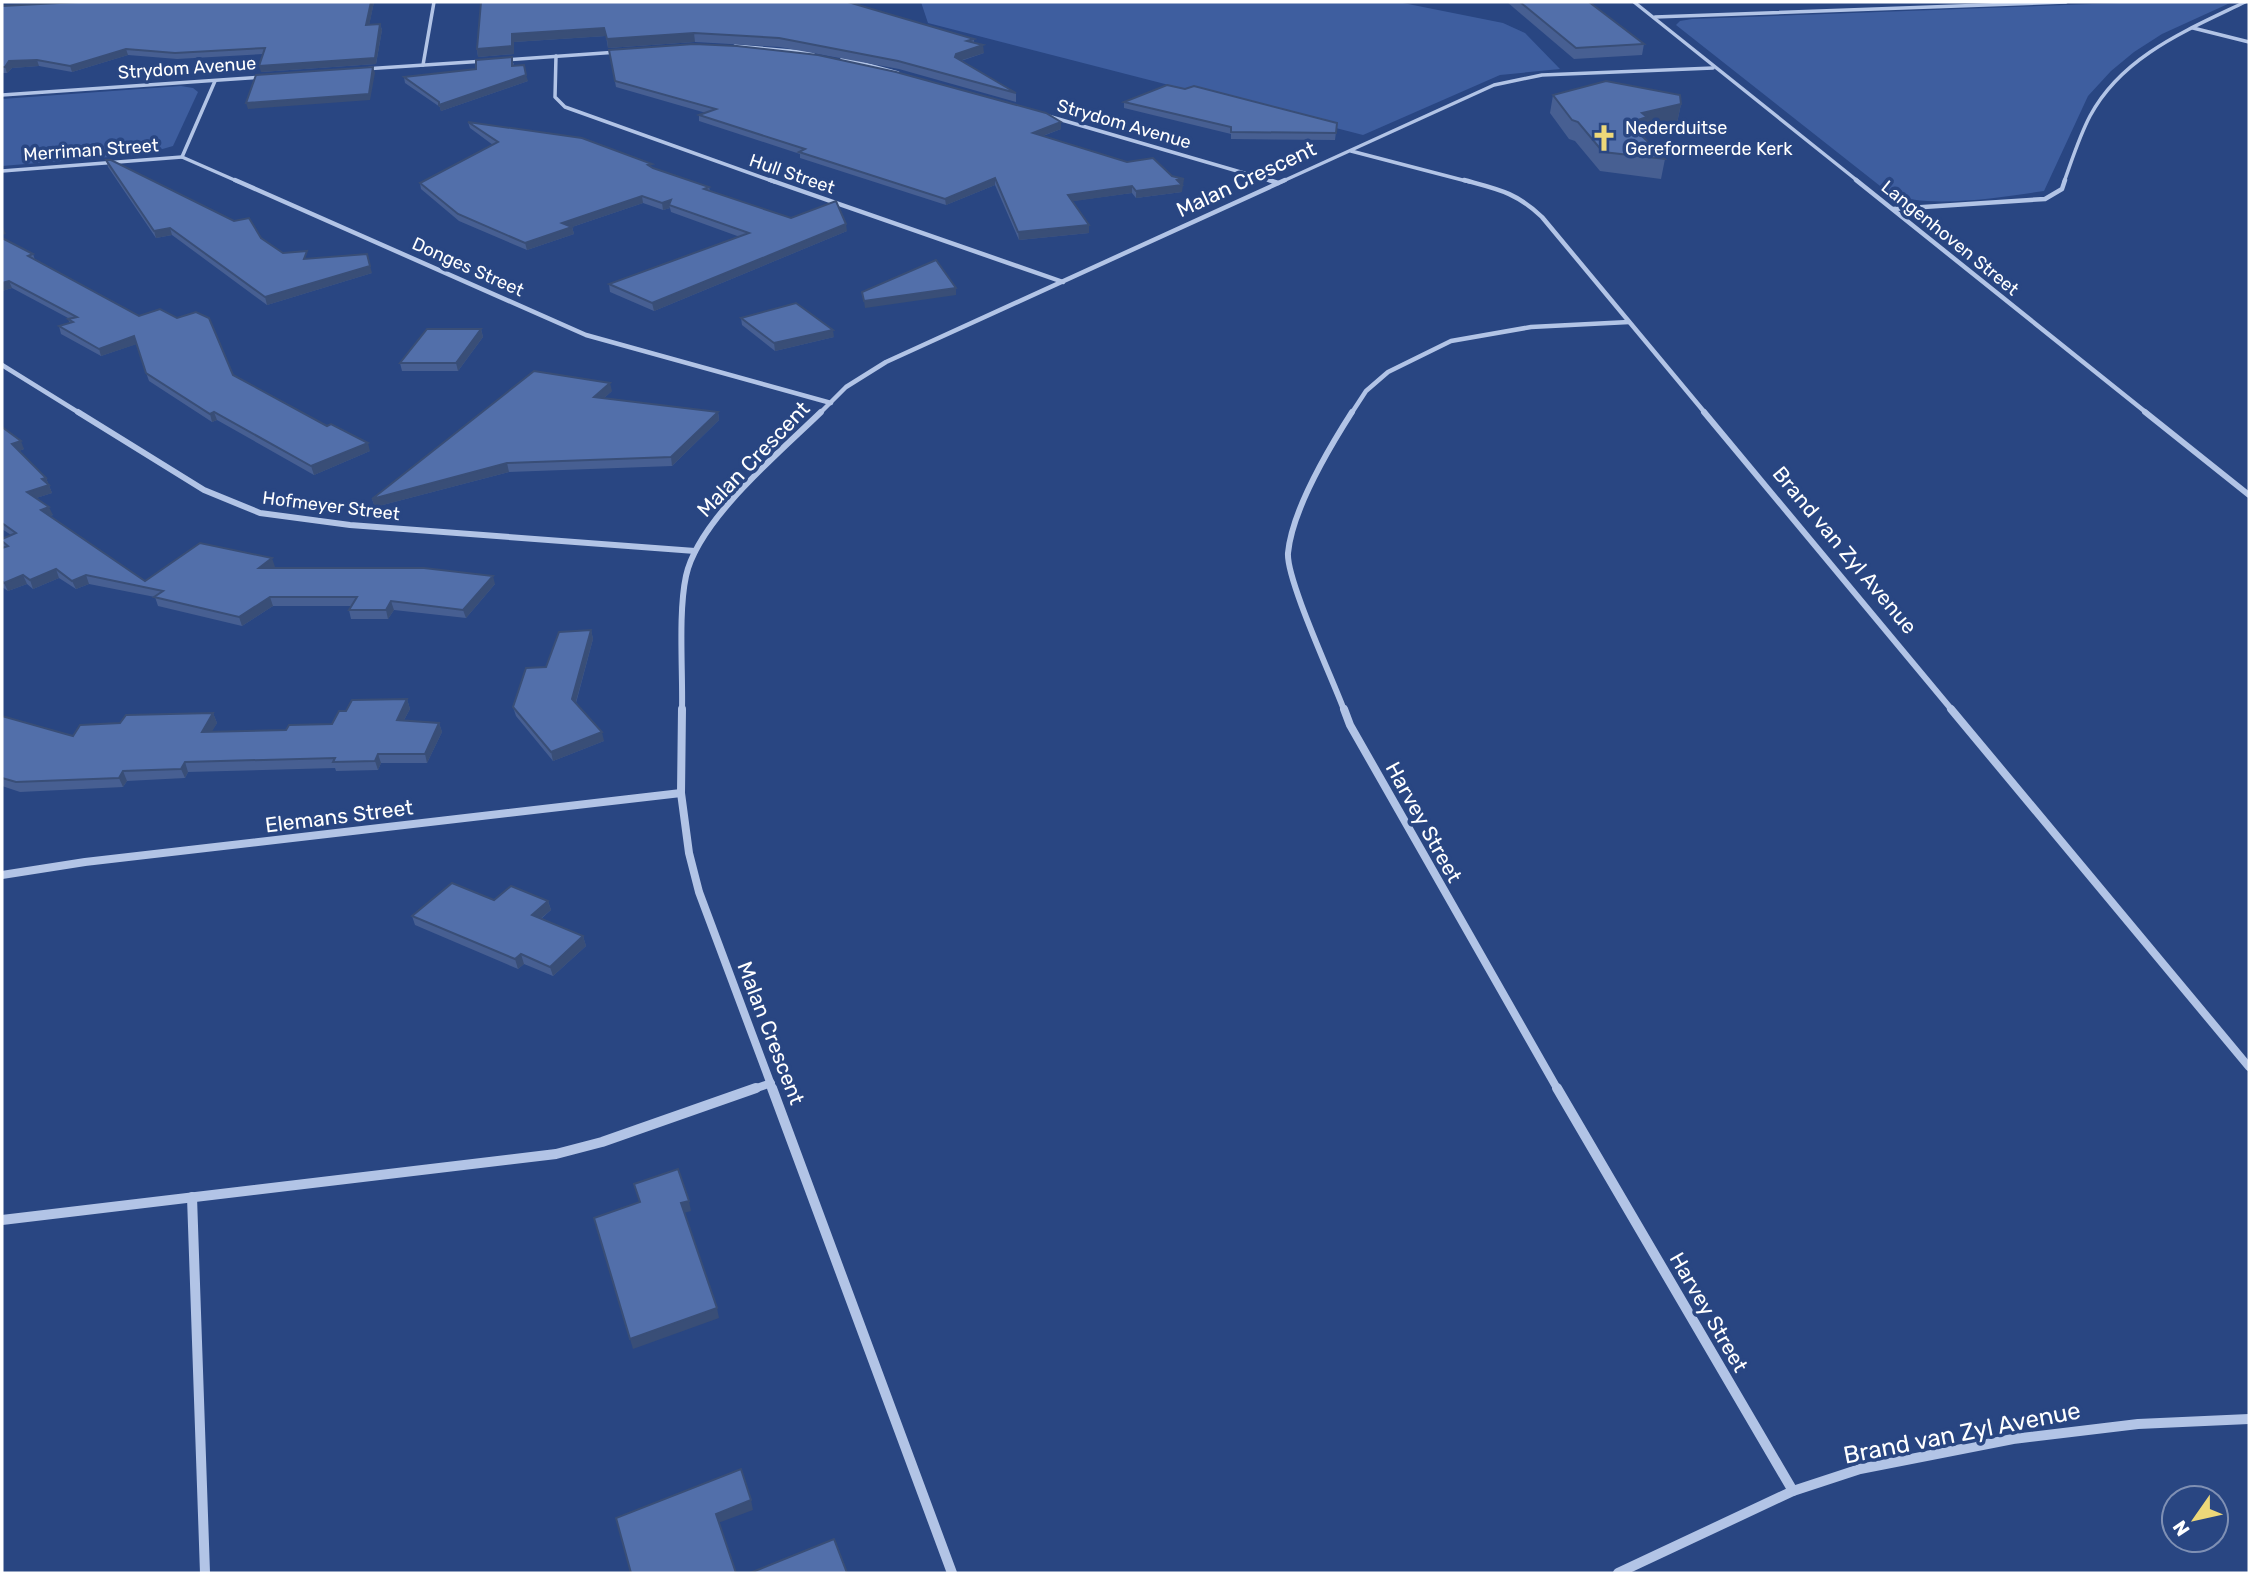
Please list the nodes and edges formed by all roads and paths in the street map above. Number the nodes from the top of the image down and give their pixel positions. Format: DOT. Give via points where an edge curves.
graph roads {
  1 [pos="435,2"];
  2 [pos="1634,2"];
  3 [pos="2066,2"];
  4 [pos="2245,2"];
  5 [pos="1655,17"];
  6 [pos="2193,28"];
  7 [pos="2249,41"];
  8 [pos="726,46"];
  9 [pos="626,51"];
  10 [pos="821,54"];
  11 [pos="556,56"];
  12 [pos="833,56"];
  13 [pos="503,60"];
  14 [pos="490,61"];
  15 [pos="423,65"];
  16 [pos="1713,68"];
  17 [pos="354,70"];
  18 [pos="899,73"];
  19 [pos="271,76"];
  20 [pos="215,81"];
  21 [pos="2,94"];
  22 [pos="1043,115"];
  23 [pos="1350,150"];
  24 [pos="182,157"];
  25 [pos="2,171"];
  26 [pos="1279,183"];
  27 [pos="1893,208"];
  28 [pos="1064,282"];
  29 [pos="1629,322"];
  30 [pos="2,365"];
  31 [pos="831,403"];
  32 [pos="2249,495"];
  33 [pos="695,551"];
  34 [pos="681,793"];
  35 [pos="2,875"];
  36 [pos="2249,1067"];
  37 [pos="771,1083"];
  38 [pos="192,1197"];
  39 [pos="2,1220"];
  40 [pos="2249,1419"];
  41 [pos="1793,1491"];
  42 [pos="205,1573"];
  43 [pos="952,1573"];
  44 [pos="1618,1573"];
  1 -- 15 [label="street"];
  2 -- 5 [label="street, Langenhoven Street"];
  3 -- 5 [label="street"];
  4 -- 6 [label="street"];
  5 -- 16 [label="street, Langenhoven Street"];
  6 -- 7 [label="street"];
  6 -- 27 [label="street" via="2119,75 2090,117 2056,194 2032,201"];
  8 -- 10 [label="street"];
  9 -- 11 [label="street"];
  11 -- 13 [label="street"];
  11 -- 28 [label="street, Hull Street" via="555,97 576,113"];
  12 -- 18 [label="street"];
  14 -- 15 [label="street"];
  15 -- 17 [label="street"];
  16 -- 23 [label="street, Malan Crescent" via="1509,80"];
  16 -- 27 [label="street, Langenhoven Street"];
  19 -- 20 [label="street, Strydom Avenue"];
  20 -- 21 [label="street, Strydom Avenue"];
  20 -- 24 [label="street"];
  22 -- 26 [label="street, Strydom Avenue"];
  23 -- 26 [label="street, Malan Crescent"];
  23 -- 29 [label="street, Brand van Zyl Avenue" via="1489,186 1524,200"];
  24 -- 25 [label="street, Merriman Street"];
  24 -- 31 [label="street, Donges Street" via="586,335"];
  26 -- 28 [label="street, Malan Crescent"];
  27 -- 32 [label="street, Langenhoven Street"];
  28 -- 31 [label="street, Malan Crescent" via="887,362 846,387"];
  29 -- 36 [label="street, Brand van Zyl Avenue"];
  29 -- 41 [label="street, Harvey Street" via="1475,335 1451,341 1388,372 1366,391 1329,448 1299,514 1289,555 1298,592 1355,735"];
  30 -- 33 [label="street, Hofmeyer Street" via="204,490 260,513 350,525"];
  31 -- 33 [label="street, Malan Crescent" via="731,500"];
  33 -- 34 [label="street, Malan Crescent" via="686,576"];
  34 -- 35 [label="street, Elemans Street"];
  34 -- 37 [label="street, Malan Crescent" via="699,892"];
  37 -- 38 [label="street" via="556,1154"];
  37 -- 43 [label="street, Malan Crescent"];
  38 -- 39 [label="street"];
  38 -- 42 [label="street"];
  40 -- 41 [label="street, Brand van Zyl Avenue" via="2138,1424 2013,1439 1860,1469"];
  41 -- 44 [label="street, Brand van Zyl Avenue"];
}
